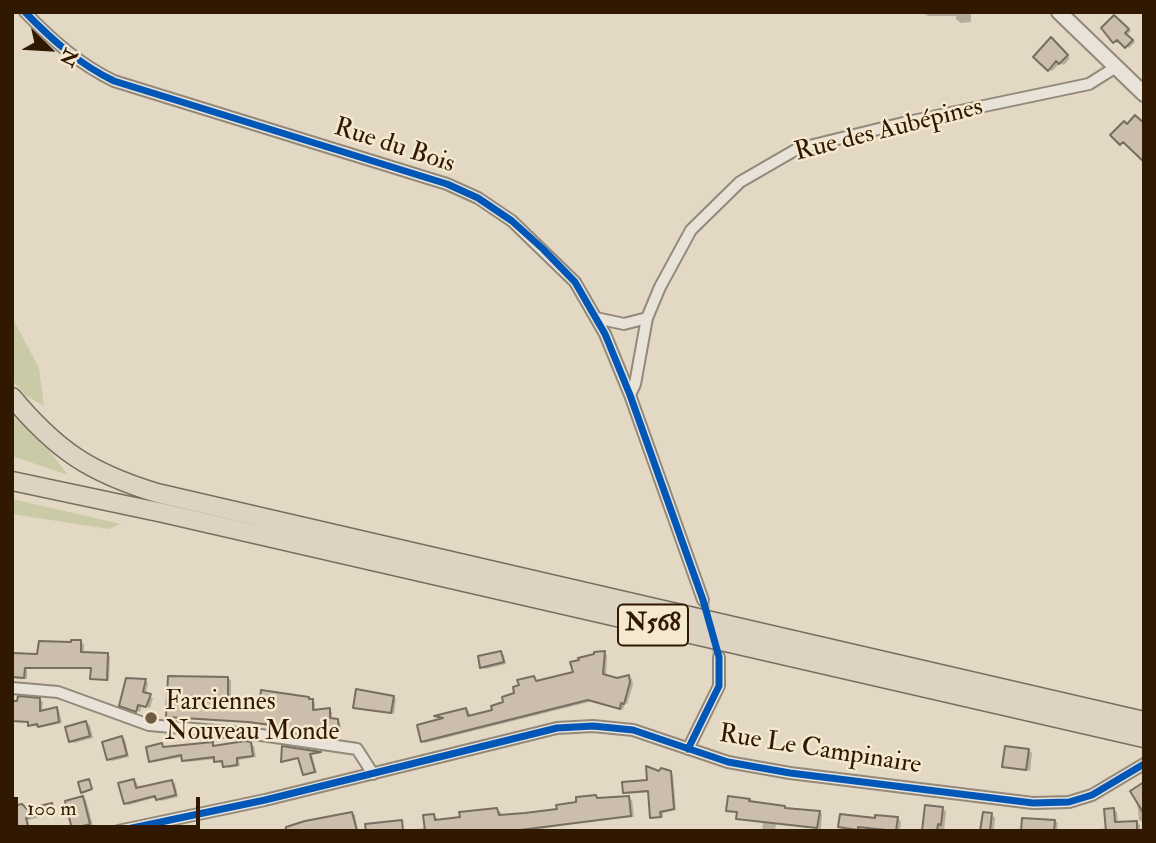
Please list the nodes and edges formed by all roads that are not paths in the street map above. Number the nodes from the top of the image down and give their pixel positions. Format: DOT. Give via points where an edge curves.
graph roads {
  1 [pos="25,12"];
  2 [pos="1059,12"];
  3 [pos="1116,67"];
  4 [pos="1144,94"];
  5 [pos="596,318"];
  6 [pos="647,318"];
  7 [pos="630,395"];
  8 [pos="12,397"];
  9 [pos="12,469"];
  10 [pos="12,481"];
  11 [pos="118,503"];
  12 [pos="703,600"];
  13 [pos="719,657"];
  14 [pos="12,688"];
  15 [pos="1144,721"];
  16 [pos="1144,738"];
  17 [pos="688,749"];
  18 [pos="1144,764"];
  19 [pos="373,774"];
  20 [pos="118,831"];
  1 -- 5 [label="street, Rue du Bois" via="66,51 114,81 447,184 478,198 543,249 575,282"];
  2 -- 3 [label="street"];
  3 -- 4 [label="street"];
  3 -- 6 [label="street, Rue des Aubépines" via="1089,83 797,149 740,182 691,230"];
  5 -- 6 [label="street" via="624,324"];
  5 -- 7 [label="street, Rue du Bois"];
  6 -- 7 [label="street, Rue des Aubépines"];
  7 -- 12 [label="street, Rue du Bois"];
  8 -- 15 [label="highway, N568" via="50,440 75,458 129,484"];
  9 -- 11 [label="highway"];
  10 -- 11 [label="highway"];
  11 -- 16 [label="highway, N568"];
  13 -- 17 [label="street" via="719,686"];
  14 -- 19 [label="street" via="58,692 149,725 357,749"];
  17 -- 18 [label="street, Rue Le Campinaire" via="790,773 1033,803 1069,802 1092,795"];
  17 -- 19 [label="street, Rue Le Campinaire" via="633,730 557,728"];
  19 -- 20 [label="street, Rue Le Campinaire"];
}
